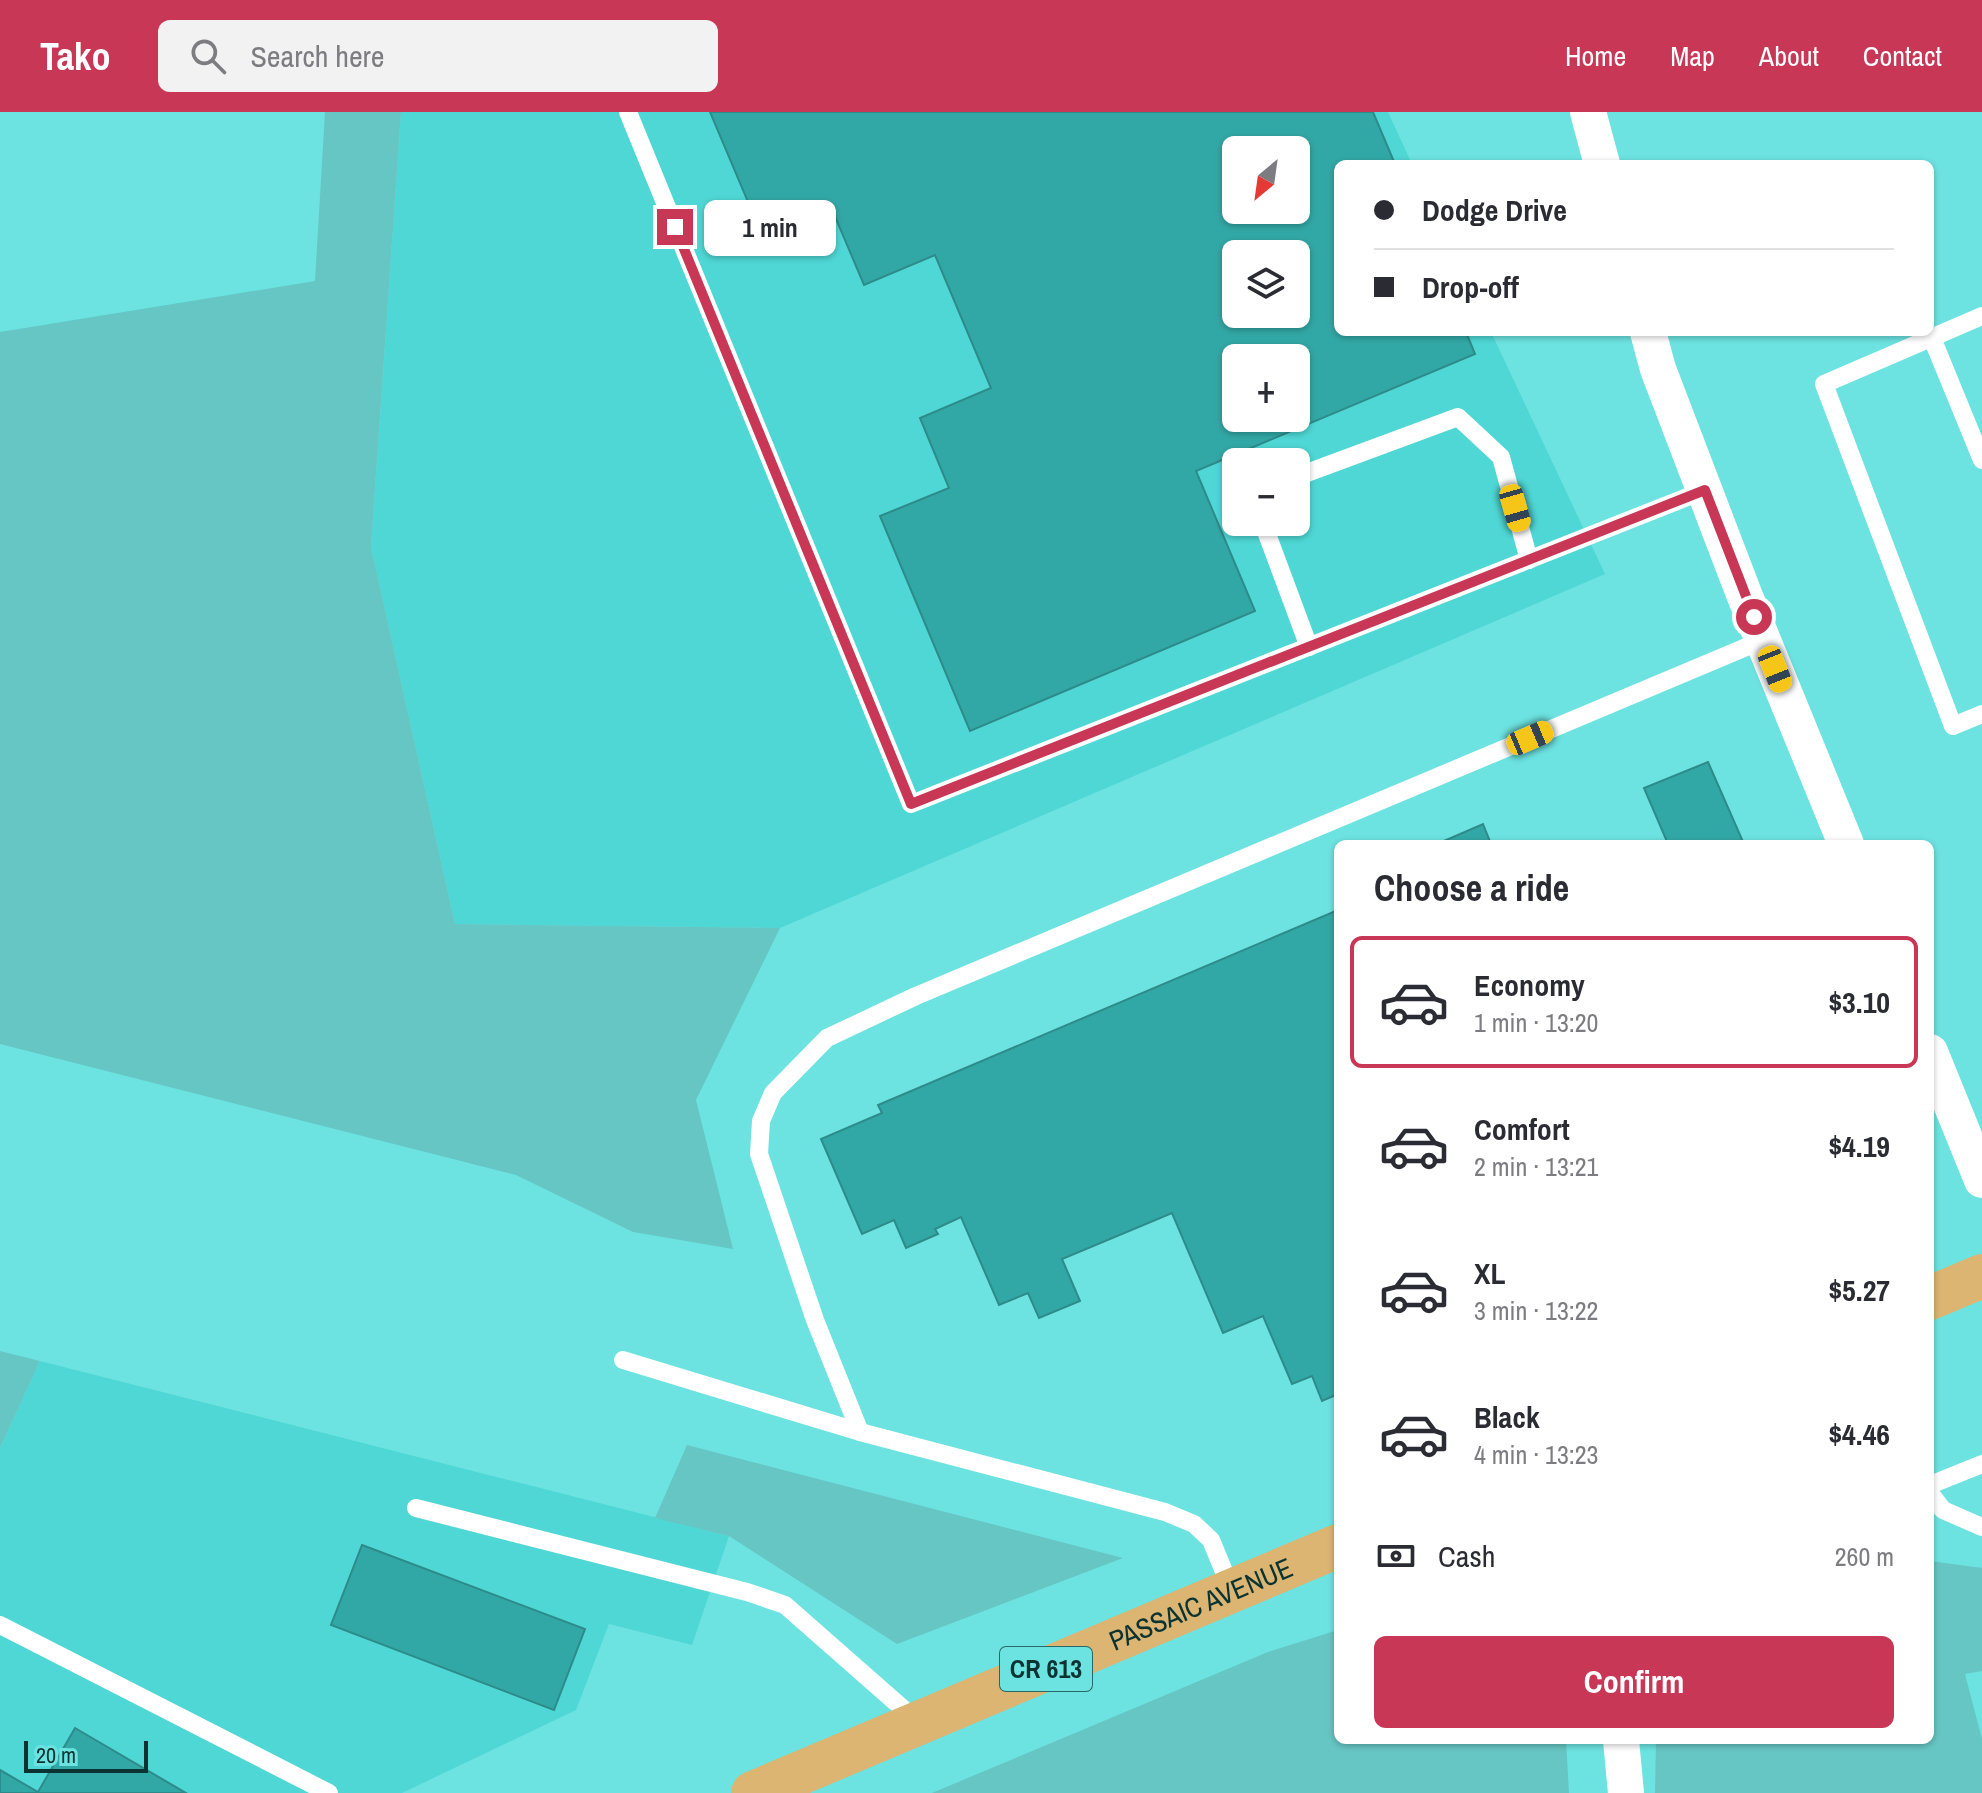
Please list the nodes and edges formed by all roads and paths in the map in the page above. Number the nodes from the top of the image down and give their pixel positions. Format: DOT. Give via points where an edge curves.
graph roads {
  1 [pos="628,112"];
  2 [pos="1588,112"];
  3 [pos="1601,160"];
  4 [pos="1982,316"];
  5 [pos="1649,336"];
  6 [pos="1932,338"];
  7 [pos="1982,460"];
  8 [pos="1310,472"];
  9 [pos="1705,490"];
  10 [pos="1268,536"];
  11 [pos="1529,560"];
  12 [pos="1763,640"];
  13 [pos="1309,647"];
  14 [pos="1982,714"];
  15 [pos="1844,840"];
  16 [pos="1934,1062"];
  17 [pos="1982,1180"];
  18 [pos="1982,1276"];
  19 [pos="1934,1296"];
  20 [pos="623,1360"];
  21 [pos="860,1432"];
  22 [pos="1982,1464"];
  23 [pos="1934,1483"];
  24 [pos="1934,1498"];
  25 [pos="416,1508"];
  26 [pos="1982,1527"];
  27 [pos="1334,1548"];
  28 [pos="1232,1591"];
  29 [pos="0,1625"];
  30 [pos="920,1723"];
  31 [pos="1621,1744"];
  32 [pos="329,1793"];
  33 [pos="753,1793"];
  34 [pos="1626,1793"];
  1 -- 13 [label="lane" via="911,804"];
  2 -- 3 [label="street"];
  4 -- 6 [label="lane"];
  5 -- 9 [label="street"];
  6 -- 7 [label="lane"];
  6 -- 14 [label="lane" via="1824,384 1953,726"];
  8 -- 11 [label="lane" via="1458,417 1501,457"];
  9 -- 11 [label="lane"];
  9 -- 12 [label="street"];
  10 -- 13 [label="lane"];
  11 -- 13 [label="lane"];
  12 -- 15 [label="street"];
  12 -- 21 [label="lane" via="827,1038 773,1093 761,1121 759,1154"];
  16 -- 17 [label="street"];
  18 -- 19 [label="main road"];
  20 -- 21 [label="lane"];
  21 -- 28 [label="lane" via="1194,1524 1211,1540"];
  22 -- 23 [label="lane"];
  24 -- 26 [label="lane" via="1943,1510"];
  25 -- 30 [label="lane" via="785,1605"];
  27 -- 28 [label="main road, PASSAIC AVENUE / CR 613"];
  28 -- 30 [label="main road, PASSAIC AVENUE / CR 613"];
  29 -- 32 [label="lane"];
  30 -- 33 [label="main road, PASSAIC AVENUE / CR 613"];
  31 -- 34 [label="street"];
}
